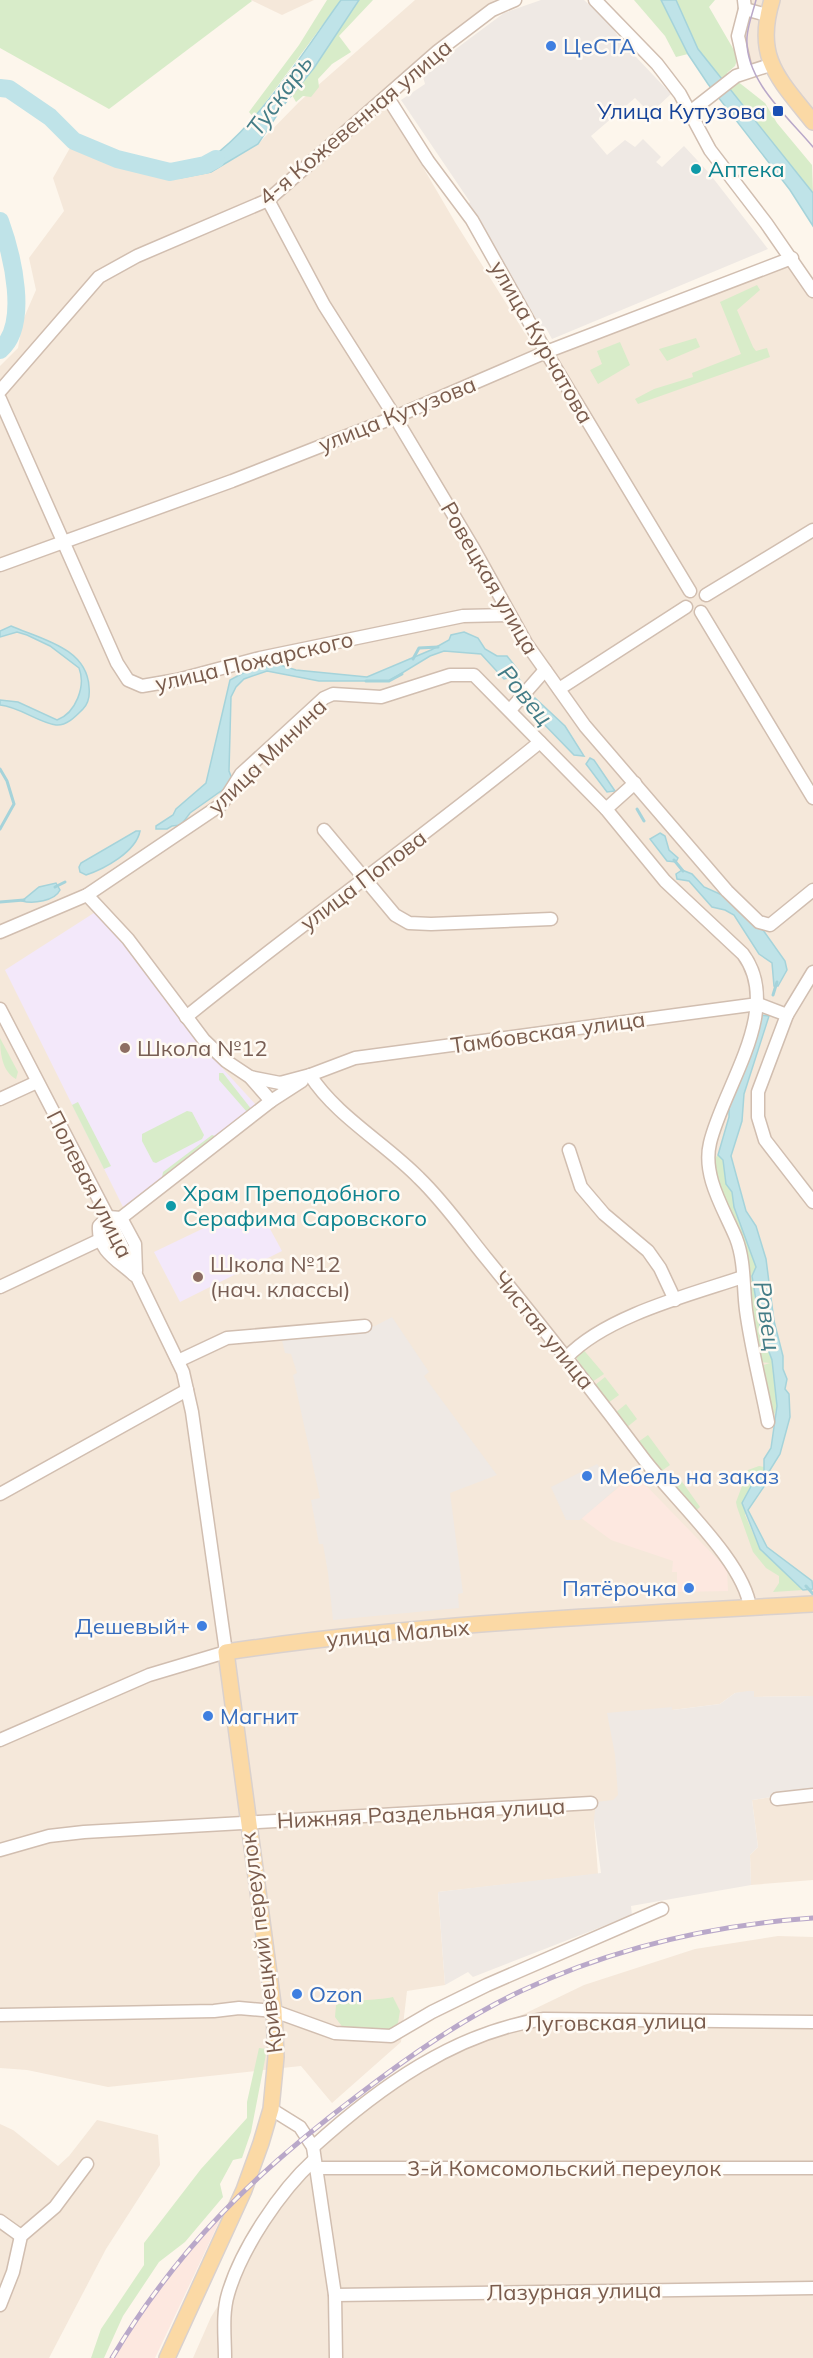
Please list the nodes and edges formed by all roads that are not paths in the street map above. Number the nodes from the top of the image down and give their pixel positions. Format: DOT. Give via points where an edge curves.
graph roads {
  1 [pos="515,0"];
  2 [pos="595,0"];
  3 [pos="772,0"];
  4 [pos="744,4"];
  5 [pos="767,15"];
  6 [pos="770,65"];
  7 [pos="741,73"];
  8 [pos="388,98"];
  9 [pos="690,112"];
  10 [pos="813,122"];
  11 [pos="268,200"];
  12 [pos="792,258"];
  13 [pos="813,291"];
  14 [pos="546,352"];
  15 [pos="0,391"];
  16 [pos="0,399"];
  17 [pos="395,417"];
  18 [pos="813,530"];
  19 [pos="65,543"];
  20 [pos="0,565"];
  21 [pos="690,591"];
  22 [pos="706,595"];
  23 [pos="686,607"];
  24 [pos="702,612"];
  25 [pos="509,615"];
  26 [pos="545,670"];
  27 [pos="558,689"];
  28 [pos="510,710"];
  29 [pos="540,742"];
  30 [pos="635,783"];
  31 [pos="813,798"];
  32 [pos="606,808"];
  33 [pos="324,830"];
  34 [pos="364,878"];
  35 [pos="813,890"];
  36 [pos="87,895"];
  37 [pos="551,919"];
  38 [pos="0,932"];
  39 [pos="811,979"];
  40 [pos="758,1004"];
  41 [pos="0,1009"];
  42 [pos="787,1015"];
  43 [pos="186,1017"];
  44 [pos="310,1075"];
  45 [pos="250,1077"];
  46 [pos="37,1082"];
  47 [pos="0,1099"];
  48 [pos="271,1101"];
  49 [pos="569,1150"];
  50 [pos="813,1202"];
  51 [pos="114,1223"];
  52 [pos="100,1240"];
  53 [pos="743,1277"];
  54 [pos="138,1278"];
  55 [pos="0,1287"];
  56 [pos="675,1300"];
  57 [pos="365,1326"];
  58 [pos="567,1357"];
  59 [pos="178,1361"];
  60 [pos="187,1390"];
  61 [pos="768,1422"];
  62 [pos="0,1494"];
  63 [pos="813,1604"];
  64 [pos="750,1608"];
  65 [pos="226,1652"];
  66 [pos="0,1740"];
  67 [pos="813,1795"];
  68 [pos="777,1799"];
  69 [pos="591,1803"];
  70 [pos="248,1824"];
  71 [pos="0,1850"];
  72 [pos="662,1909"];
  73 [pos="274,2011"];
  74 [pos="0,2015"];
  75 [pos="813,2022"];
  76 [pos="271,2109"];
  77 [pos="314,2158"];
  78 [pos="87,2164"];
  79 [pos="813,2168"];
  80 [pos="0,2221"];
  81 [pos="21,2236"];
  82 [pos="813,2288"];
  83 [pos="334,2295"];
  84 [pos="0,2305"];
  85 [pos="167,2358"];
  86 [pos="225,2358"];
  87 [pos="336,2358"];
  1 -- 8 [label="street, 4-я Кожевенная улица" via="474,22"];
  2 -- 9 [label="street" via="657,64"];
  3 -- 5 [label="main road"];
  4 -- 5 [label="street"];
  4 -- 7 [label="street" via="738,36"];
  5 -- 6 [label="main road"];
  6 -- 7 [label="street"];
  6 -- 10 [label="main road"];
  7 -- 9 [label="street"];
  8 -- 11 [label="street, 4-я Кожевенная улица"];
  8 -- 14 [label="street, улица Курчатова" via="472,220"];
  9 -- 12 [label="street" via="710,150"];
  11 -- 15 [label="street, 4-я Кожевенная улица" via="137,256 99,277"];
  11 -- 17 [label="street, Ровецкая улица" via="324,305"];
  12 -- 13 [label="street"];
  12 -- 14 [label="street, улица Кутузова"];
  14 -- 17 [label="street, улица Кутузова"];
  14 -- 21 [label="street, улица Курчатова"];
  16 -- 19 [label="street, улица Пожарского"];
  17 -- 19 [label="street, улица Кутузова"];
  17 -- 25 [label="street, Ровецкая улица"];
  18 -- 22 [label="street"];
  19 -- 20 [label="street, улица Кутузова"];
  19 -- 25 [label="street, улица Пожарского" via="117,663 128,680 142,686 463,616"];
  21 -- 22 [label="street"];
  21 -- 23 [label="street"];
  22 -- 24 [label="street"];
  23 -- 24 [label="street"];
  23 -- 27 [label="street"];
  24 -- 31 [label="street"];
  25 -- 26 [label="street, Ровецкая улица"];
  26 -- 27 [label="street, Ровецкая улица"];
  26 -- 28 [label="street"];
  27 -- 30 [label="street, Ровецкая улица"];
  28 -- 29 [label="street"];
  28 -- 36 [label="street, улица Минина" via="474,675 450,675 381,697 333,694 241,774 222,804"];
  29 -- 32 [label="street"];
  29 -- 34 [label="street, улица Попова" via="458,810"];
  30 -- 32 [label="street"];
  30 -- 35 [label="street, Ровецкая улица" via="727,891 759,922 770,925"];
  32 -- 40 [label="street" via="665,880 743,954 752,967"];
  33 -- 34 [label="street"];
  34 -- 37 [label="street" via="395,915 409,923"];
  34 -- 43 [label="street, улица Попова"];
  36 -- 38 [label="street, улица Минина"];
  36 -- 43 [label="street, Тамбовская улица" via="128,939"];
  39 -- 42 [label="street"];
  40 -- 42 [label="street, Тамбовская улица"];
  40 -- 44 [label="street, Тамбовская улица" via="355,1058"];
  40 -- 53 [label="street" via="710,1143 707,1166 736,1239"];
  41 -- 46 [label="street, Полевая улица"];
  42 -- 50 [label="street" via="758,1092 758,1117 765,1140"];
  43 -- 45 [label="street, Тамбовская улица" via="211,1047"];
  44 -- 45 [label="street, Тамбовская улица" via="280,1083"];
  44 -- 48 [label="street, Тамбовская улица"];
  44 -- 58 [label="street, Чистая улица" via="325,1094 419,1177"];
  45 -- 48 [label="street, Тамбовская улица"];
  46 -- 47 [label="street"];
  46 -- 51 [label="street, Полевая улица"];
  48 -- 51 [label="street, Тамбовская улица"];
  49 -- 56 [label="street" via="581,1187 603,1214 648,1251"];
  51 -- 52 [label="street, Тамбовская улица"];
  51 -- 52 [label="street" via="99,1227"];
  51 -- 54 [label="street, Полевая улица"];
  52 -- 54 [label="street" via="107,1252"];
  52 -- 55 [label="street, Тамбовская улица"];
  53 -- 56 [label="street"];
  53 -- 61 [label="street"];
  54 -- 59 [label="street, Полевая улица"];
  56 -- 58 [label="street" via="590,1336"];
  57 -- 59 [label="street" via="227,1338"];
  58 -- 64 [label="street, Чистая улица" via="646,1462 733,1567 748,1595"];
  59 -- 60 [label="street, Полевая улица"];
  60 -- 62 [label="street"];
  60 -- 65 [label="street, Полевая улица"];
  63 -- 64 [label="main road, улица Малых"];
  64 -- 65 [label="main road, улица Малых" via="619,1614 292,1642"];
  65 -- 66 [label="street, улица Малых" via="149,1675"];
  65 -- 70 [label="main road, Кривецкий переулок"];
  67 -- 68 [label="street"];
  69 -- 70 [label="street, Нижняя Раздельная улица"];
  70 -- 71 [label="street, Нижняя Раздельная улица" via="84,1832 49,1836"];
  70 -- 73 [label="main road, Кривецкий переулок"];
  72 -- 73 [label="street" via="487,1985 391,2036 335,2033"];
  73 -- 74 [label="street" via="238,2008"];
  73 -- 76 [label="main road, Кривецкий переулок" via="276,2057"];
  75 -- 77 [label="street, Луговская улица" via="544,2019 516,2023 459,2044 407,2073 339,2123"];
  76 -- 77 [label="street" via="300,2127"];
  76 -- 85 [label="main road, Кривецкий переулок" via="244,2190"];
  77 -- 79 [label="street, 3-й Комсомольский переулок"];
  77 -- 83 [label="street"];
  77 -- 86 [label="street, Луговская улица" via="270,2213 240,2266 228,2294"];
  78 -- 81 [label="street" via="55,2207"];
  80 -- 81 [label="street"];
  81 -- 84 [label="street"];
  82 -- 83 [label="street, Лазурная улица"];
  83 -- 87 [label="street"];
}
